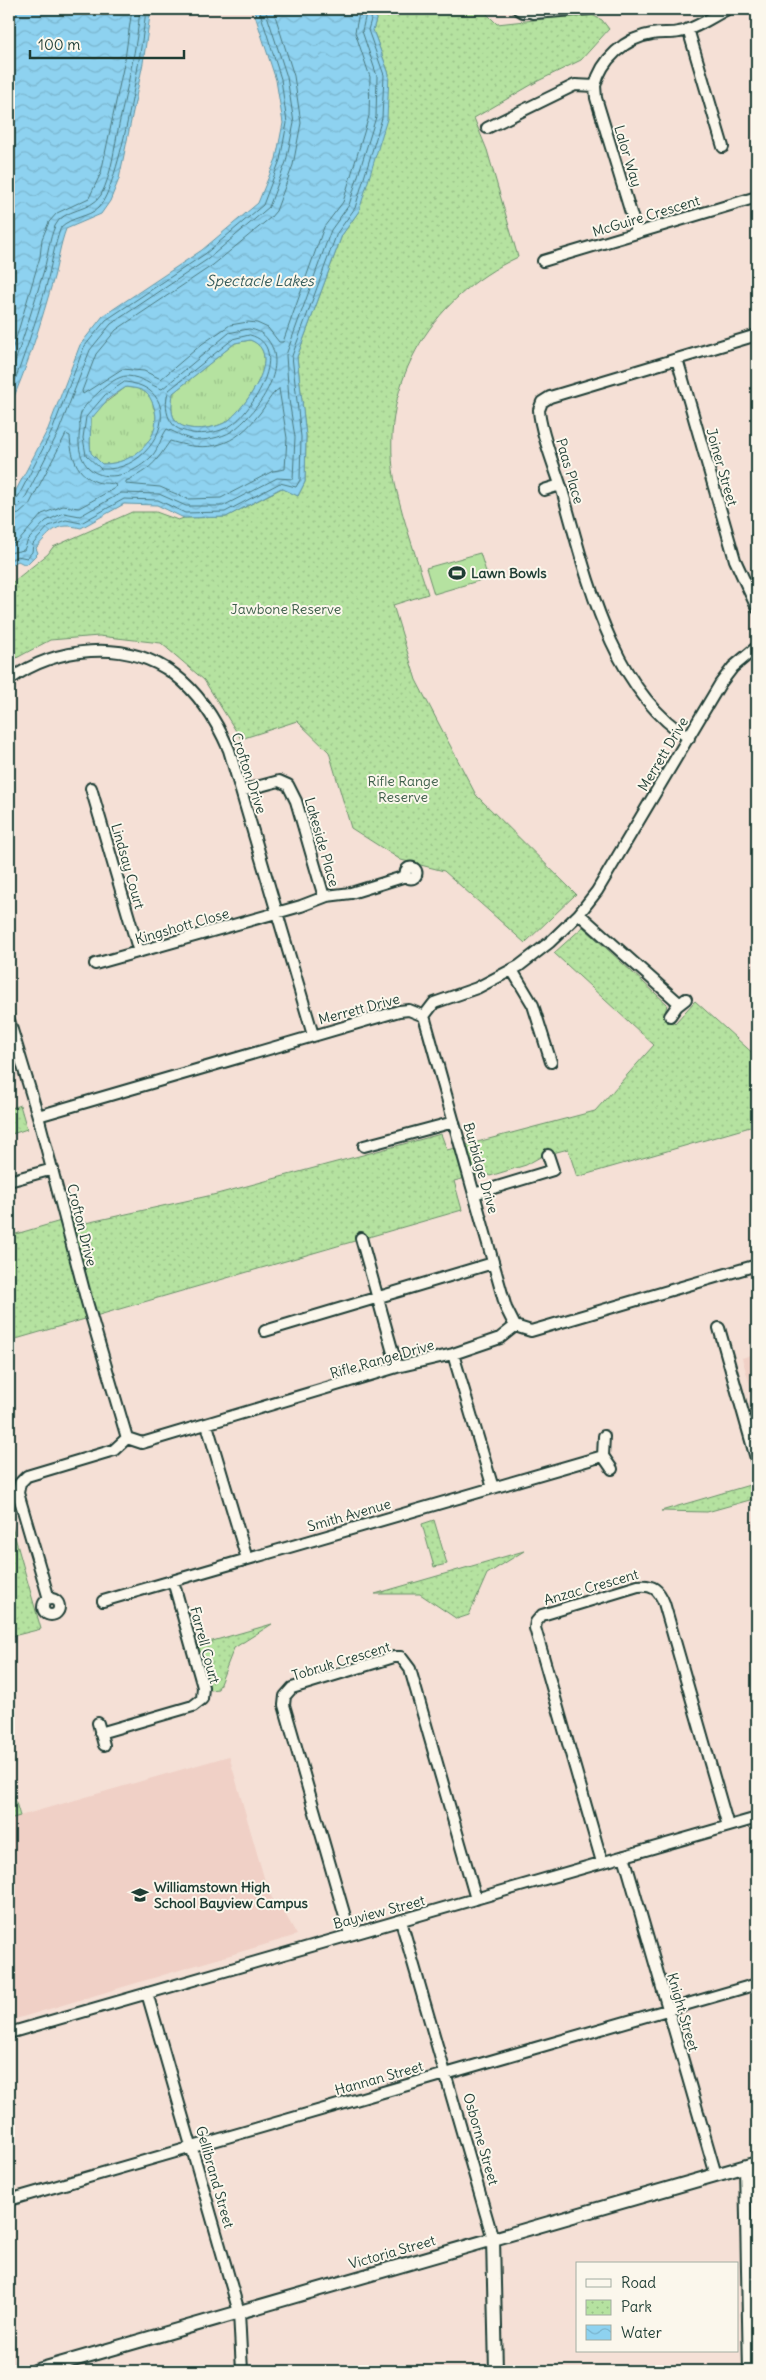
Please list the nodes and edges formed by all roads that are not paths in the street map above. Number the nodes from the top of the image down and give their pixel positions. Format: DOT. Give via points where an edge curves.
graph roads {
  1 [pos="518,9"];
  2 [pos="545,9"];
  3 [pos="553,9"];
  4 [pos="589,9"];
  5 [pos="728,9"];
  6 [pos="564,12"];
  7 [pos="533,13"];
  8 [pos="688,29"];
  9 [pos="596,86"];
  10 [pos="487,128"];
  11 [pos="723,147"];
  12 [pos="757,197"];
  13 [pos="637,233"];
  14 [pos="543,261"];
  15 [pos="757,335"];
  16 [pos="677,359"];
  17 [pos="560,485"];
  18 [pos="544,490"];
  19 [pos="757,608"];
  20 [pos="757,647"];
  21 [pos="9,680"];
  22 [pos="689,738"];
  23 [pos="91,788"];
  24 [pos="241,791"];
  25 [pos="406,876"];
  26 [pos="324,897"];
  27 [pos="276,913"];
  28 [pos="579,914"];
  29 [pos="139,952"];
  30 [pos="96,964"];
  31 [pos="512,970"];
  32 [pos="424,1016"];
  33 [pos="670,1016"];
  34 [pos="9,1020"];
  35 [pos="313,1035"];
  36 [pos="551,1062"];
  37 [pos="38,1116"];
  38 [pos="454,1122"];
  39 [pos="364,1146"];
  40 [pos="548,1155"];
  41 [pos="53,1169"];
  42 [pos="9,1181"];
  43 [pos="474,1194"];
  44 [pos="361,1238"];
  45 [pos="493,1263"];
  46 [pos="757,1266"];
  47 [pos="378,1298"];
  48 [pos="515,1326"];
  49 [pos="719,1328"];
  50 [pos="265,1331"];
  51 [pos="453,1354"];
  52 [pos="398,1366"];
  53 [pos="207,1424"];
  54 [pos="604,1436"];
  55 [pos="127,1438"];
  56 [pos="603,1456"];
  57 [pos="757,1462"];
  58 [pos="612,1469"];
  59 [pos="493,1488"];
  60 [pos="246,1559"];
  61 [pos="174,1581"];
  62 [pos="49,1599"];
  63 [pos="103,1602"];
  64 [pos="104,1745"];
  65 [pos="757,1818"];
  66 [pos="728,1826"];
  67 [pos="624,1856"];
  68 [pos="602,1862"];
  69 [pos="476,1899"];
  70 [pos="401,1921"];
  71 [pos="350,1934"];
  72 [pos="757,1984"];
  73 [pos="147,1993"];
  74 [pos="669,2010"];
  75 [pos="9,2033"];
  76 [pos="446,2074"];
  77 [pos="192,2147"];
  78 [pos="751,2165"];
  79 [pos="716,2175"];
  80 [pos="9,2200"];
  81 [pos="492,2239"];
  82 [pos="239,2312"];
  83 [pos="35,2371"];
  84 [pos="242,2371"];
  85 [pos="496,2371"];
  86 [pos="749,2371"];
  1 -- 7 [label="street"];
  2 -- 7 [label="street"];
  3 -- 6 [label="street"];
  4 -- 6 [label="street"];
  5 -- 8 [label="street"];
  6 -- 7 [label="street"];
  8 -- 9 [label="street" via="647,35 625,44 605,65"];
  8 -- 11 [label="street"];
  9 -- 10 [label="street" via="574,85"];
  9 -- 13 [label="street, Lalor Way" via="596,98"];
  12 -- 13 [label="street, McGuire Crescent"];
  13 -- 14 [label="street, McGuire Crescent"];
  15 -- 16 [label="street, Paas Place"];
  16 -- 17 [label="street, Paas Place" via="544,401 539,410 540,416"];
  16 -- 19 [label="street, Joiner Street" via="735,560"];
  17 -- 18 [label="street"];
  17 -- 22 [label="street, Paas Place" via="595,603 609,637 651,704 669,724"];
  20 -- 22 [label="street, Merrett Drive" via="733,667 720,684"];
  21 -- 24 [label="street, Crofton Drive" via="39,663 79,651 108,651 157,663 191,690 220,728 230,750"];
  22 -- 28 [label="street, Merrett Drive" via="597,890"];
  23 -- 29 [label="street, Lindsay Court"];
  24 -- 26 [label="street, Lakeside Place" via="279,781 288,785"];
  24 -- 27 [label="street, Crofton Drive"];
  25 -- 26 [label="street, Kingshott Close" via="351,893"];
  26 -- 27 [label="street, Kingshott Close"];
  27 -- 29 [label="street, Kingshott Close"];
  27 -- 35 [label="street, Crofton Drive"];
  28 -- 31 [label="street, Merrett Drive" via="550,942"];
  28 -- 33 [label="street" via="682,1001"];
  29 -- 30 [label="street, Kingshott Close"];
  31 -- 32 [label="street, Merrett Drive" via="477,988 434,1003"];
  31 -- 36 [label="street" via="533,1005"];
  32 -- 35 [label="street, Merrett Drive" via="409,1010 399,1011"];
  32 -- 38 [label="street, Burbidge Drive"];
  34 -- 37 [label="street, Crofton Drive"];
  35 -- 37 [label="street, Merrett Drive"];
  37 -- 41 [label="street, Crofton Drive"];
  38 -- 39 [label="street"];
  38 -- 43 [label="street, Burbidge Drive"];
  40 -- 43 [label="street" via="553,1170"];
  41 -- 42 [label="street"];
  41 -- 55 [label="street, Crofton Drive"];
  43 -- 45 [label="street, Burbidge Drive"];
  44 -- 47 [label="street"];
  45 -- 47 [label="street"];
  45 -- 48 [label="street, Burbidge Drive" via="506,1308"];
  46 -- 48 [label="street" via="530,1331"];
  47 -- 50 [label="street"];
  47 -- 52 [label="street"];
  48 -- 51 [label="street, Rifle Range Drive" via="500,1338"];
  49 -- 57 [label="street"];
  51 -- 52 [label="street, Rifle Range Drive"];
  51 -- 59 [label="street"];
  52 -- 53 [label="street, Rifle Range Drive"];
  53 -- 55 [label="street, Rifle Range Drive" via="142,1443"];
  53 -- 60 [label="street"];
  54 -- 56 [label="street"];
  55 -- 62 [label="street" via="114,1450 27,1476 19,1485 20,1499"];
  56 -- 58 [label="street"];
  56 -- 59 [label="street, Smith Avenue"];
  59 -- 60 [label="street, Smith Avenue"];
  60 -- 61 [label="street, Smith Avenue"];
  61 -- 63 [label="street, Smith Avenue"];
  61 -- 64 [label="street, Farrell Court" via="203,1687 202,1699 193,1706 99,1728"];
  65 -- 66 [label="street, Bayview Street"];
  66 -- 67 [label="street, Bayview Street"];
  66 -- 68 [label="street, Anzac Crescent" via="664,1603 656,1589 649,1585 638,1586 542,1615 535,1628"];
  67 -- 68 [label="street, Bayview Street"];
  67 -- 74 [label="street, Knight Street"];
  68 -- 69 [label="street, Bayview Street"];
  69 -- 70 [label="street, Bayview Street"];
  69 -- 71 [label="street, Tobruk Crescent" via="410,1669 401,1658 394,1657 292,1688 285,1696 284,1704"];
  70 -- 71 [label="street, Bayview Street"];
  70 -- 76 [label="street, Osborne Street"];
  71 -- 73 [label="street, Bayview Street"];
  72 -- 74 [label="street, Hannan Street"];
  73 -- 75 [label="street, Bayview Street"];
  73 -- 77 [label="street, Gellibrand Street"];
  74 -- 76 [label="street, Hannan Street"];
  74 -- 79 [label="street, Knight Street"];
  76 -- 77 [label="street, Hannan Street"];
  76 -- 81 [label="street, Osborne Street"];
  77 -- 80 [label="street, Hannan Street"];
  77 -- 82 [label="street, Gellibrand Street"];
  78 -- 79 [label="street, Victoria Street"];
  78 -- 86 [label="street"];
  79 -- 81 [label="street, Victoria Street"];
  81 -- 82 [label="street, Victoria Street"];
  81 -- 85 [label="street, Osborne Street"];
  82 -- 83 [label="street, Victoria Street"];
  82 -- 84 [label="street, Gellibrand Street"];
}
